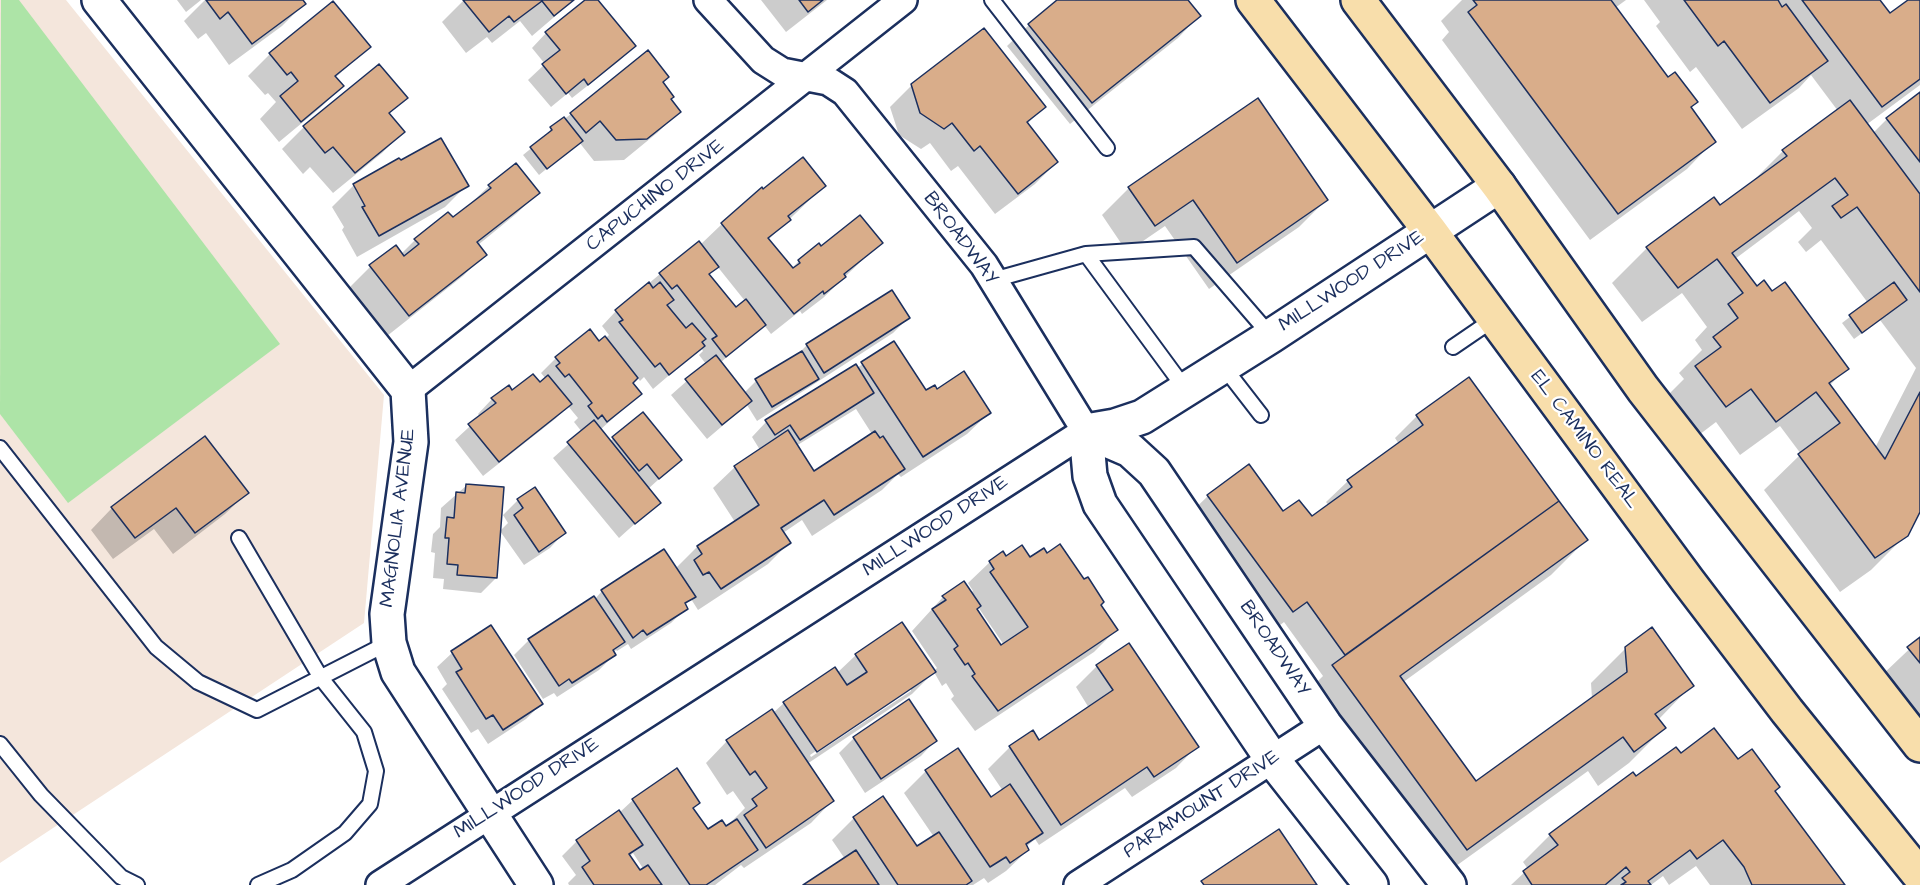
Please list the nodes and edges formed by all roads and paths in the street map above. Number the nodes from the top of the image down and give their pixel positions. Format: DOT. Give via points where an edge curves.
graph roads {
  1 [pos="99,0"];
  2 [pos="708,0"];
  3 [pos="903,0"];
  4 [pos="992,0"];
  5 [pos="1253,0"];
  6 [pos="1358,0"];
  7 [pos="807,77"];
  8 [pos="1107,148"];
  9 [pos="1499,186"];
  10 [pos="1430,231"];
  11 [pos="1086,254"];
  12 [pos="993,280"];
  13 [pos="1494,319"];
  14 [pos="1271,336"];
  15 [pos="1453,347"];
  16 [pos="1223,366"];
  17 [pos="408,390"];
  18 [pos="1185,390"];
  19 [pos="1261,415"];
  20 [pos="1086,431"];
  21 [pos="0,448"];
  22 [pos="239,538"];
  23 [pos="388,643"];
  24 [pos="321,678"];
  25 [pos="1325,725"];
  26 [pos="0,744"];
  27 [pos="1920,745"];
  28 [pos="1272,759"];
  29 [pos="489,813"];
  30 [pos="1920,876"];
  31 [pos="137,885"];
  32 [pos="258,885"];
  33 [pos="380,885"];
  34 [pos="536,885"];
  35 [pos="1078,885"];
  36 [pos="1371,885"];
  37 [pos="1449,885"];
  1 -- 17 [label="street"];
  2 -- 7 [label="street, BROADWAY" via="763,60 782,72"];
  3 -- 7 [label="street, CAPUCHINO DRIVE"];
  4 -- 8 [label="lane"];
  5 -- 10 [label="main road, EL CAMINO REAL"];
  6 -- 9 [label="main road"];
  7 -- 12 [label="street, BROADWAY" via="828,81 845,92"];
  7 -- 17 [label="street, CAPUCHINO DRIVE"];
  9 -- 10 [label="street, MILLWOOD DRIVE"];
  9 -- 27 [label="main road" via="1643,388"];
  10 -- 13 [label="main road, EL CAMINO REAL"];
  10 -- 14 [label="street, MILLWOOD DRIVE"];
  11 -- 12 [label="lane"];
  11 -- 14 [label="lane" via="1194,247"];
  11 -- 18 [label="lane"];
  12 -- 20 [label="street, BROADWAY"];
  13 -- 15 [label="lane"];
  13 -- 30 [label="main road, EL CAMINO REAL" via="1744,655"];
  14 -- 16 [label="street, MILLWOOD DRIVE"];
  16 -- 18 [label="street, MILLWOOD DRIVE"];
  16 -- 19 [label="lane"];
  17 -- 23 [label="street, MAGNOLIA AVENUE" via="411,442 387,614"];
  18 -- 20 [label="street, MILLWOOD DRIVE" via="1142,417"];
  20 -- 25 [label="street, BROADWAY" via="1130,450 1154,472"];
  20 -- 28 [label="street, BROADWAY" via="1090,476 1100,504"];
  20 -- 29 [label="street, MILLWOOD DRIVE"];
  21 -- 24 [label="lane" via="156,647 198,682 257,710"];
  22 -- 24 [label="lane"];
  23 -- 24 [label="lane"];
  23 -- 29 [label="street, MAGNOLIA AVENUE" via="398,672"];
  24 -- 32 [label="lane" via="364,732 376,771 370,804 345,833 292,870"];
  25 -- 28 [label="street, PARAMOUNT DRIVE"];
  25 -- 37 [label="street, BROADWAY"];
  26 -- 31 [label="lane" via="41,795 121,877"];
  28 -- 35 [label="street, PARAMOUNT DRIVE"];
  28 -- 36 [label="street, BROADWAY"];
  29 -- 33 [label="street, MILLWOOD DRIVE"];
  29 -- 34 [label="street, MAGNOLIA AVENUE"];
}
